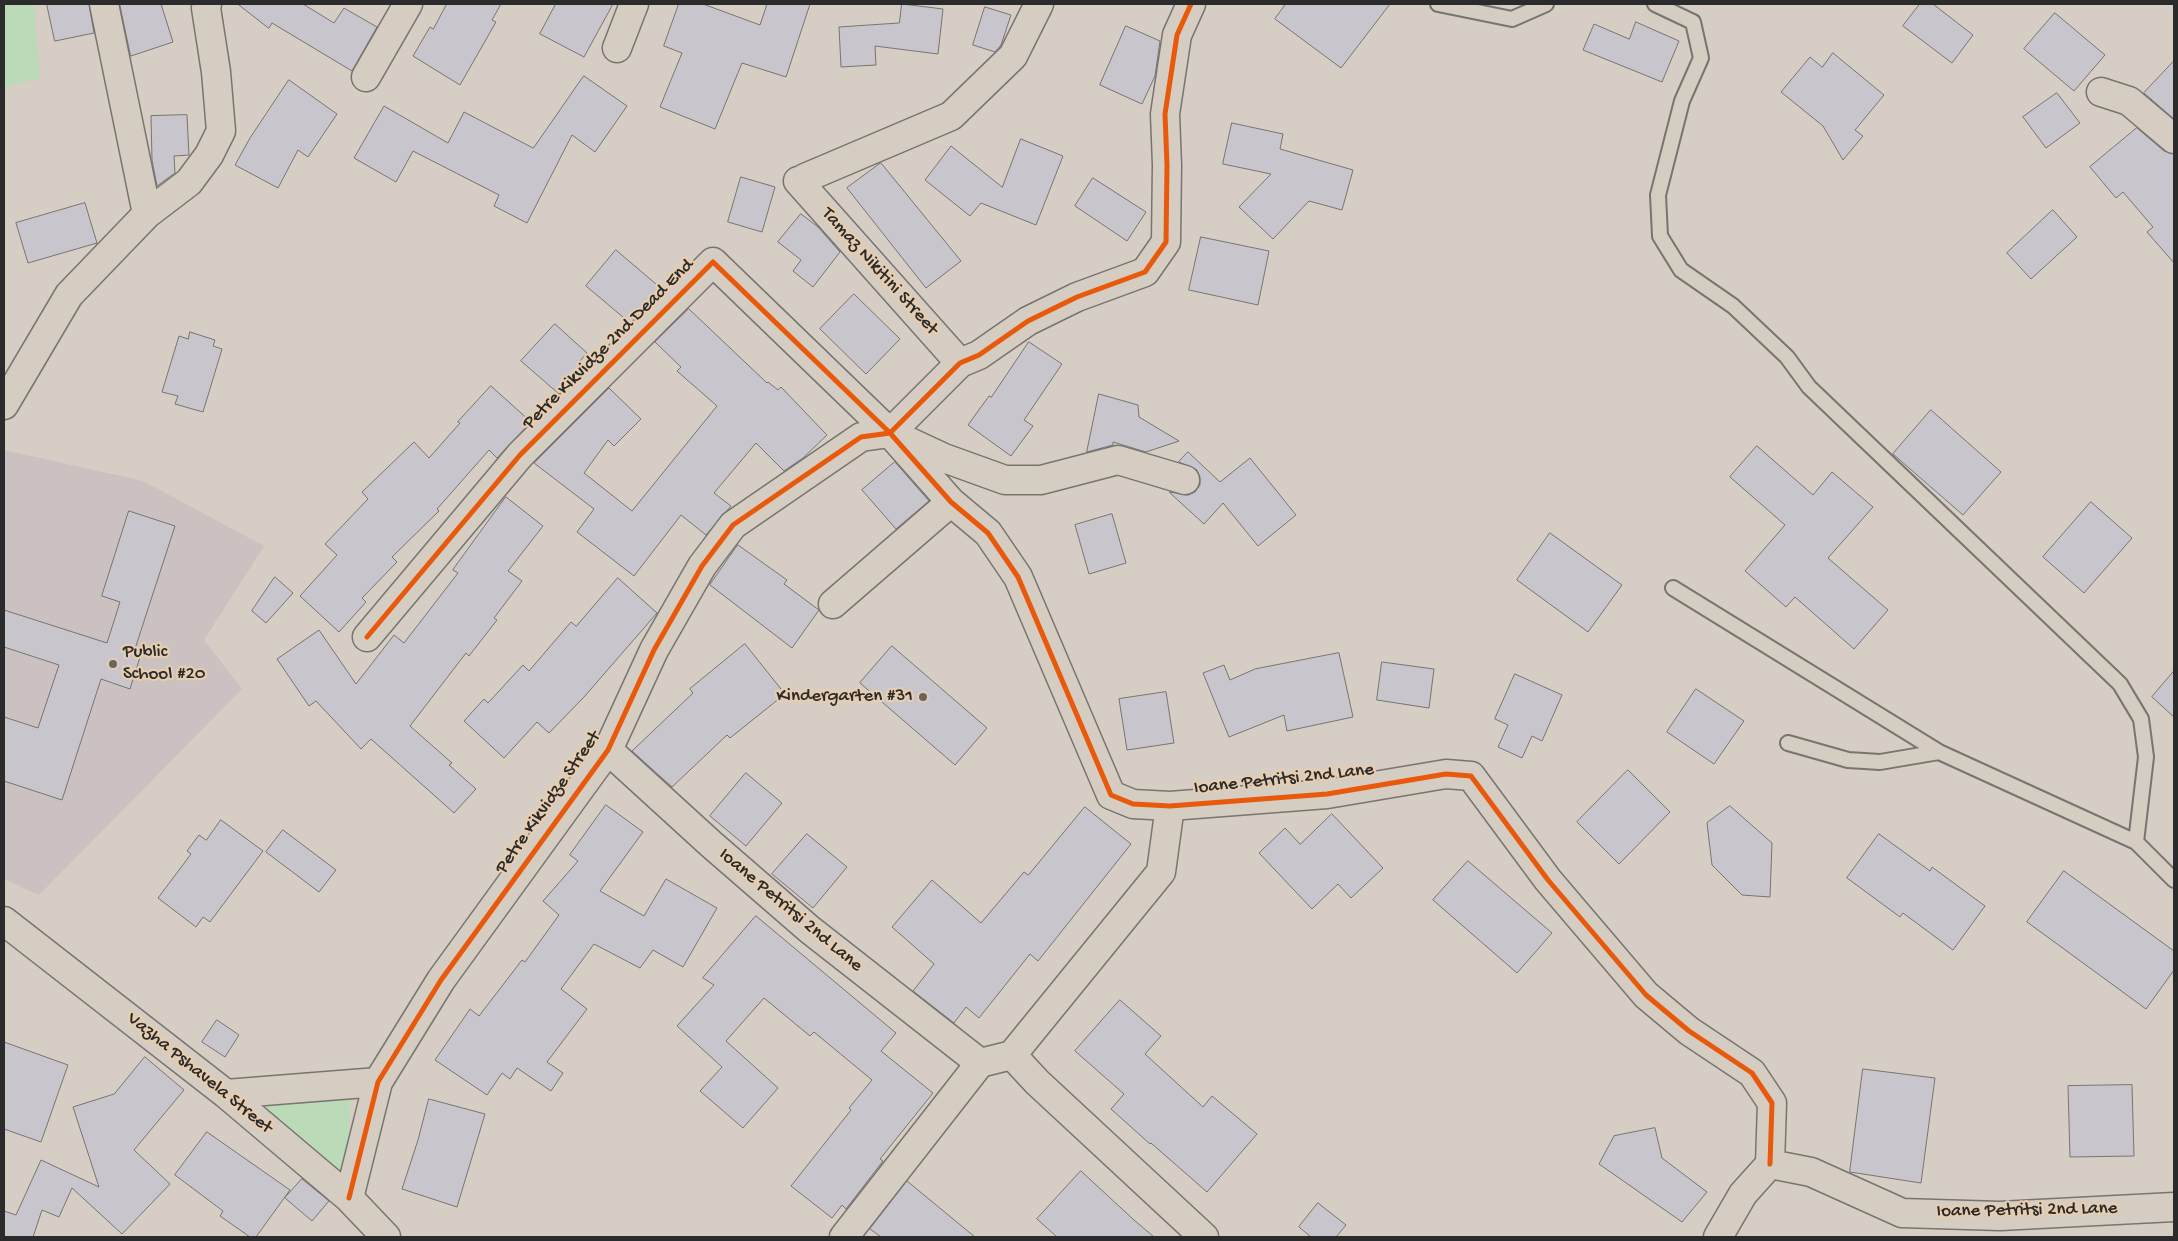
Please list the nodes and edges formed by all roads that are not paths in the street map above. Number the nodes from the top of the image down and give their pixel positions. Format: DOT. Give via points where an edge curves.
graph roads {
  1 [pos="104,4"];
  2 [pos="207,4"];
  3 [pos="408,4"];
  4 [pos="634,4"];
  5 [pos="1039,4"];
  6 [pos="1191,4"];
  7 [pos="1438,4"];
  8 [pos="1546,4"];
  9 [pos="1655,4"];
  10 [pos="617,48"];
  11 [pos="366,77"];
  12 [pos="2101,92"];
  13 [pos="2174,139"];
  14 [pos="147,214"];
  15 [pos="960,363"];
  16 [pos="4,405"];
  17 [pos="890,433"];
  18 [pos="1184,480"];
  19 [pos="952,502"];
  20 [pos="1673,588"];
  21 [pos="833,604"];
  22 [pos="367,637"];
  23 [pos="1788,743"];
  24 [pos="608,750"];
  25 [pos="1939,752"];
  26 [pos="1170,806"];
  27 [pos="2136,842"];
  28 [pos="2174,880"];
  29 [pos="4,921"];
  30 [pos="1012,1055"];
  31 [pos="980,1063"];
  32 [pos="378,1082"];
  33 [pos="226,1094"];
  34 [pos="1770,1164"];
  35 [pos="349,1198"];
  36 [pos="2174,1207"];
  37 [pos="386,1237"];
  38 [pos="844,1237"];
  39 [pos="1204,1237"];
  40 [pos="1718,1237"];
  1 -- 14 [label="street"];
  2 -- 14 [label="street" via="221,131 189,182"];
  3 -- 11 [label="street"];
  4 -- 10 [label="street"];
  5 -- 15 [label="street, Tamaz Nikitini Street" via="1013,56 951,116 802,180"];
  6 -- 15 [label="street" via="1177,35 1165,114 1166,242 1145,272 1069,300 1028,321 979,355"];
  7 -- 8 [label="lane" via="1512,19"];
  9 -- 27 [label="lane" via="1693,22 1701,58 1682,101 1658,195 1660,236 1681,270 1732,306 1780,350 1809,386 2120,684 2141,719 2146,757"];
  12 -- 13 [label="street" via="2129,101"];
  14 -- 16 [label="street" via="69,295"];
  15 -- 17 [label="street"];
  17 -- 18 [label="street" via="944,458 1005,480 1041,480 1118,460"];
  17 -- 19 [label="street, Ioane Petritsi 2nd Lane"];
  17 -- 22 [label="street, Petre Kikvidze 2nd Dead End" via="713,262 520,455"];
  17 -- 24 [label="street, Petre Kikvidze Street" via="861,437 733,526 702,566 654,650"];
  19 -- 21 [label="street"];
  19 -- 26 [label="street, Ioane Petritsi 2nd Lane" via="988,533 1018,577 1111,795 1133,804"];
  20 -- 25 [label="lane"];
  23 -- 25 [label="lane" via="1848,760 1880,762"];
  24 -- 31 [label="street, Ioane Petritsi 2nd Lane" via="809,929"];
  24 -- 32 [label="street, Petre Kikvidze Street" via="441,980"];
  25 -- 27 [label="lane"];
  26 -- 30 [label="street, Ioane Petritsi 2nd Lane" via="1160,872"];
  26 -- 34 [label="street, Ioane Petritsi 2nd Lane" via="1328,794 1446,774 1471,776 1548,880 1646,995 1690,1031 1752,1073 1772,1103"];
  27 -- 28 [label="lane"];
  29 -- 33 [label="street, Vazha Pshavela Street"];
  30 -- 31 [label="street"];
  30 -- 39 [label="street"];
  31 -- 38 [label="street"];
  32 -- 33 [label="street"];
  32 -- 35 [label="street, Petre Kikvidze Street"];
  33 -- 35 [label="street, Vazha Pshavela Street"];
  34 -- 36 [label="street, Ioane Petritsi 2nd Lane" via="1811,1172 1902,1212 2000,1216"];
  34 -- 40 [label="street" via="1743,1194"];
  35 -- 37 [label="street, Vazha Pshavela Street"];
}
